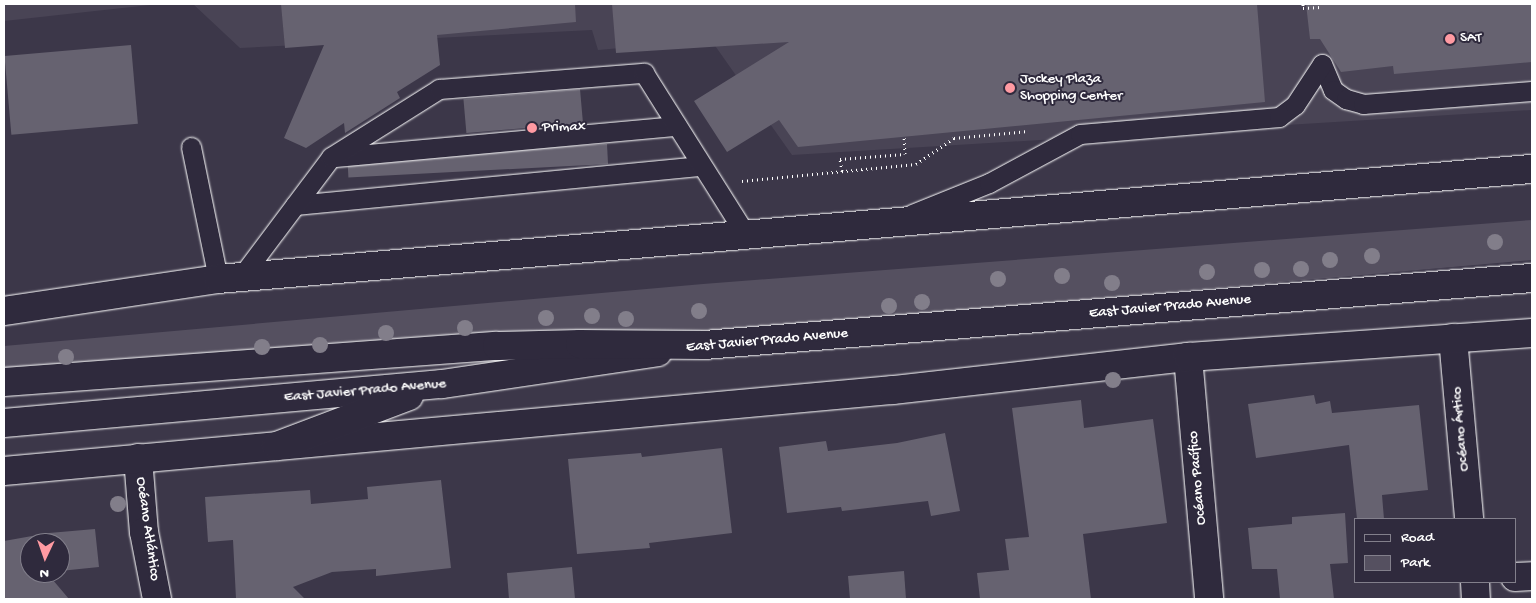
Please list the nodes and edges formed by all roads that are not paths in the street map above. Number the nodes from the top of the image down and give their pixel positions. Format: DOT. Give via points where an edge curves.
graph roads {
  1 [pos="1532,91"];
  2 [pos="677,126"];
  3 [pos="191,147"];
  4 [pos="331,157"];
  5 [pos="701,166"];
  6 [pos="1527,167"];
  7 [pos="295,205"];
  8 [pos="893,222"];
  9 [pos="746,235"];
  10 [pos="229,278"];
  11 [pos="1532,278"];
  12 [pos="4,298"];
  13 [pos="4,311"];
  14 [pos="1532,333"];
  15 [pos="1453,338"];
  16 [pos="704,345"];
  17 [pos="1188,357"];
  18 [pos="4,382"];
  19 [pos="442,384"];
  20 [pos="4,424"];
  21 [pos="277,446"];
  22 [pos="138,458"];
  23 [pos="4,471"];
  24 [pos="1469,518"];
  25 [pos="1532,576"];
  26 [pos="1516,577"];
  27 [pos="1475,583"];
  28 [pos="157,599"];
  29 [pos="1209,599"];
  30 [pos="1476,599"];
  1 -- 8 [label="lane" via="1363,104 1346,99 1333,90 1322,64 1294,104 1278,117 1080,134 988,183"];
  2 -- 4 [label="lane"];
  2 -- 4 [label="lane" via="644,73 439,89"];
  2 -- 5 [label="lane"];
  3 -- 10 [label="lane"];
  4 -- 7 [label="lane"];
  5 -- 7 [label="lane"];
  5 -- 9 [label="lane"];
  6 -- 8 [label="main road"];
  7 -- 10 [label="lane"];
  8 -- 9 [label="main road"];
  9 -- 10 [label="main road"];
  10 -- 12 [label="main road"];
  10 -- 13 [label="main road"];
  11 -- 16 [label="main road, East Javier Prado Avenue"];
  14 -- 15 [label="main road"];
  15 -- 17 [label="main road"];
  15 -- 24 [label="main road, Océano Ártico"];
  16 -- 18 [label="main road" via="497,346"];
  16 -- 19 [label="main road, East Javier Prado Avenue"];
  17 -- 21 [label="main road" via="893,390"];
  17 -- 29 [label="main road, Océano Pacífico"];
  19 -- 20 [label="main road, East Javier Prado Avenue"];
  19 -- 21 [label="main road"];
  21 -- 22 [label="main road"];
  22 -- 23 [label="main road"];
  22 -- 28 [label="main road, Océano Atlántico" via="144,532"];
  25 -- 26 [label="main road"];
  27 -- 30 [label="main road"];
}
